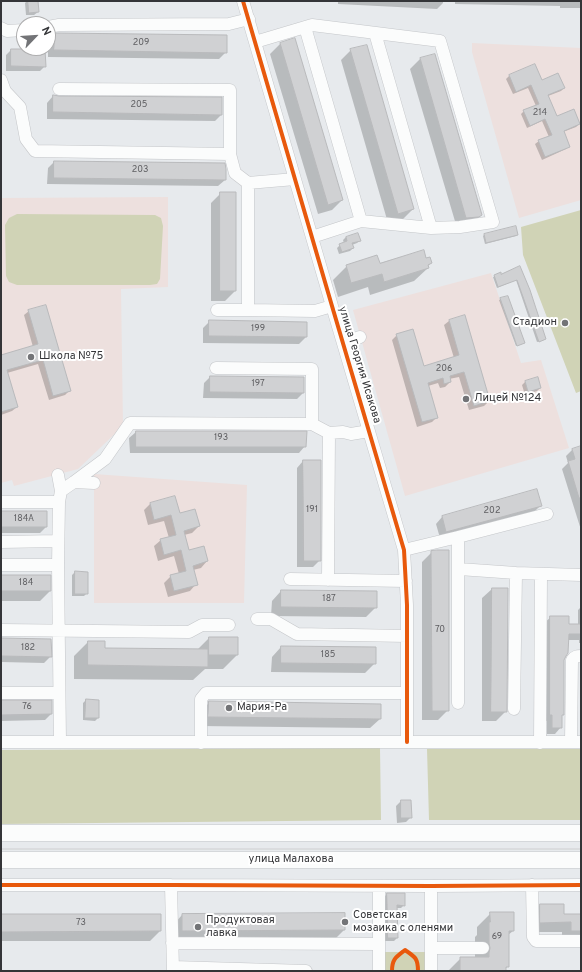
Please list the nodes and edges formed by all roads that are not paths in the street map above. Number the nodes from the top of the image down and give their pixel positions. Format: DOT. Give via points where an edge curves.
graph roads {
  1 [pos="243,1"];
  2 [pos="249,19"];
  3 [pos="56,25"];
  4 [pos="305,27"];
  5 [pos="1,28"];
  6 [pos="16,30"];
  7 [pos="375,33"];
  8 [pos="255,42"];
  9 [pos="1,80"];
  10 [pos="59,89"];
  11 [pos="230,154"];
  12 [pos="295,179"];
  13 [pos="248,183"];
  14 [pos="361,221"];
  15 [pos="431,228"];
  16 [pos="312,237"];
  17 [pos="332,306"];
  18 [pos="216,310"];
  19 [pos="248,310"];
  20 [pos="360,337"];
  21 [pos="343,342"];
  22 [pos="216,368"];
  23 [pos="312,424"];
  24 [pos="369,431"];
  25 [pos="329,433"];
  26 [pos="58,475"];
  27 [pos="74,482"];
  28 [pos="94,483"];
  29 [pos="60,496"];
  30 [pos="1,502"];
  31 [pos="547,514"];
  32 [pos="458,537"];
  33 [pos="58,541"];
  34 [pos="1,542"];
  35 [pos="404,550"];
  36 [pos="1,565"];
  37 [pos="58,565"];
  38 [pos="459,569"];
  39 [pos="516,573"];
  40 [pos="541,574"];
  41 [pos="581,575"];
  42 [pos="290,580"];
  43 [pos="328,580"];
  44 [pos="406,581"];
  45 [pos="257,619"];
  46 [pos="229,624"];
  47 [pos="1,630"];
  48 [pos="59,630"];
  49 [pos="407,636"];
  50 [pos="581,656"];
  51 [pos="1,693"];
  52 [pos="60,693"];
  53 [pos="406,693"];
  54 [pos="458,703"];
  55 [pos="514,709"];
  56 [pos="1,742"];
  57 [pos="60,742"];
  58 [pos="407,742"];
  59 [pos="576,742"];
  60 [pos="201,743"];
  61 [pos="540,743"];
  62 [pos="1,833"];
  63 [pos="581,833"];
  64 [pos="1,860"];
  65 [pos="581,860"];
  66 [pos="1,885"];
  67 [pos="171,885"];
  68 [pos="532,885"];
  69 [pos="581,885"];
  70 [pos="379,886"];
  71 [pos="431,886"];
  72 [pos="581,942"];
  73 [pos="172,943"];
  74 [pos="379,944"];
  75 [pos="431,948"];
  76 [pos="484,948"];
  77 [pos="173,969"];
  78 [pos="306,971"];
  79 [pos="379,971"];
  80 [pos="431,971"];
  1 -- 2 [label="street, улица Георгия Исакова"];
  2 -- 3 [label="street" via="229,24"];
  2 -- 8 [label="street, улица Георгия Исакова"];
  4 -- 7 [label="street" via="312,25"];
  4 -- 8 [label="street"];
  4 -- 14 [label="street"];
  5 -- 6 [label="street"];
  7 -- 15 [label="street"];
  7 -- 15 [label="street" via="440,41 493,222"];
  8 -- 12 [label="street, улица Георгия Исакова"];
  9 -- 11 [label="street" via="5,92 20,107 26,139 35,151"];
  10 -- 11 [label="street" via="230,90"];
  11 -- 13 [label="street" via="235,173"];
  12 -- 13 [label="street"];
  12 -- 16 [label="street, улица Георгия Исакова"];
  13 -- 19 [label="street"];
  14 -- 15 [label="street"];
  14 -- 16 [label="street"];
  16 -- 17 [label="street, улица Георгия Исакова"];
  17 -- 19 [label="street" via="315,311"];
  17 -- 21 [label="street, улица Георгия Исакова"];
  18 -- 19 [label="street"];
  20 -- 21 [label="street"];
  21 -- 24 [label="street, улица Георгия Исакова"];
  22 -- 23 [label="street" via="312,369"];
  23 -- 25 [label="street"];
  23 -- 27 [label="street" via="130,423 105,459"];
  24 -- 25 [label="street" via="351,434"];
  24 -- 35 [label="street, улица Георгия Исакова"];
  25 -- 43 [label="street"];
  26 -- 29 [label="street"];
  27 -- 28 [label="street"];
  27 -- 29 [label="street"];
  29 -- 30 [label="street"];
  29 -- 33 [label="street"];
  31 -- 32 [label="street"];
  32 -- 35 [label="street"];
  32 -- 38 [label="street"];
  33 -- 34 [label="street"];
  33 -- 37 [label="street"];
  35 -- 44 [label="street, улица Георгия Исакова"];
  36 -- 37 [label="street"];
  37 -- 48 [label="street"];
  38 -- 39 [label="street"];
  38 -- 54 [label="street"];
  39 -- 40 [label="street"];
  39 -- 55 [label="street"];
  40 -- 41 [label="street"];
  40 -- 61 [label="street"];
  42 -- 43 [label="street"];
  43 -- 44 [label="street"];
  44 -- 49 [label="street, улица Георгия Исакова"];
  45 -- 49 [label="street" via="271,619 297,634"];
  46 -- 48 [label="street" via="202,625 189,632"];
  47 -- 48 [label="street"];
  48 -- 52 [label="street"];
  49 -- 53 [label="street, улица Георгия Исакова"];
  50 -- 59 [label="street" via="572,660"];
  51 -- 52 [label="street"];
  52 -- 57 [label="street"];
  53 -- 58 [label="street, улица Георгия Исакова"];
  53 -- 60 [label="street" via="206,693 201,699"];
  56 -- 57 [label="street"];
  57 -- 60 [label="street"];
  58 -- 60 [label="street"];
  58 -- 61 [label="street"];
  59 -- 61 [label="street"];
  62 -- 63 [label="main road"];
  64 -- 65 [label="main road, улица Малахова"];
  66 -- 67 [label="street"];
  67 -- 70 [label="street"];
  67 -- 73 [label="street"];
  68 -- 69 [label="street"];
  68 -- 71 [label="street"];
  68 -- 72 [label="street" via="533,938 536,941"];
  70 -- 71 [label="street"];
  70 -- 74 [label="street"];
  71 -- 75 [label="street"];
  73 -- 74 [label="street"];
  73 -- 77 [label="street"];
  74 -- 79 [label="street"];
  75 -- 76 [label="street"];
  75 -- 80 [label="street"];
  77 -- 78 [label="street"];
}
